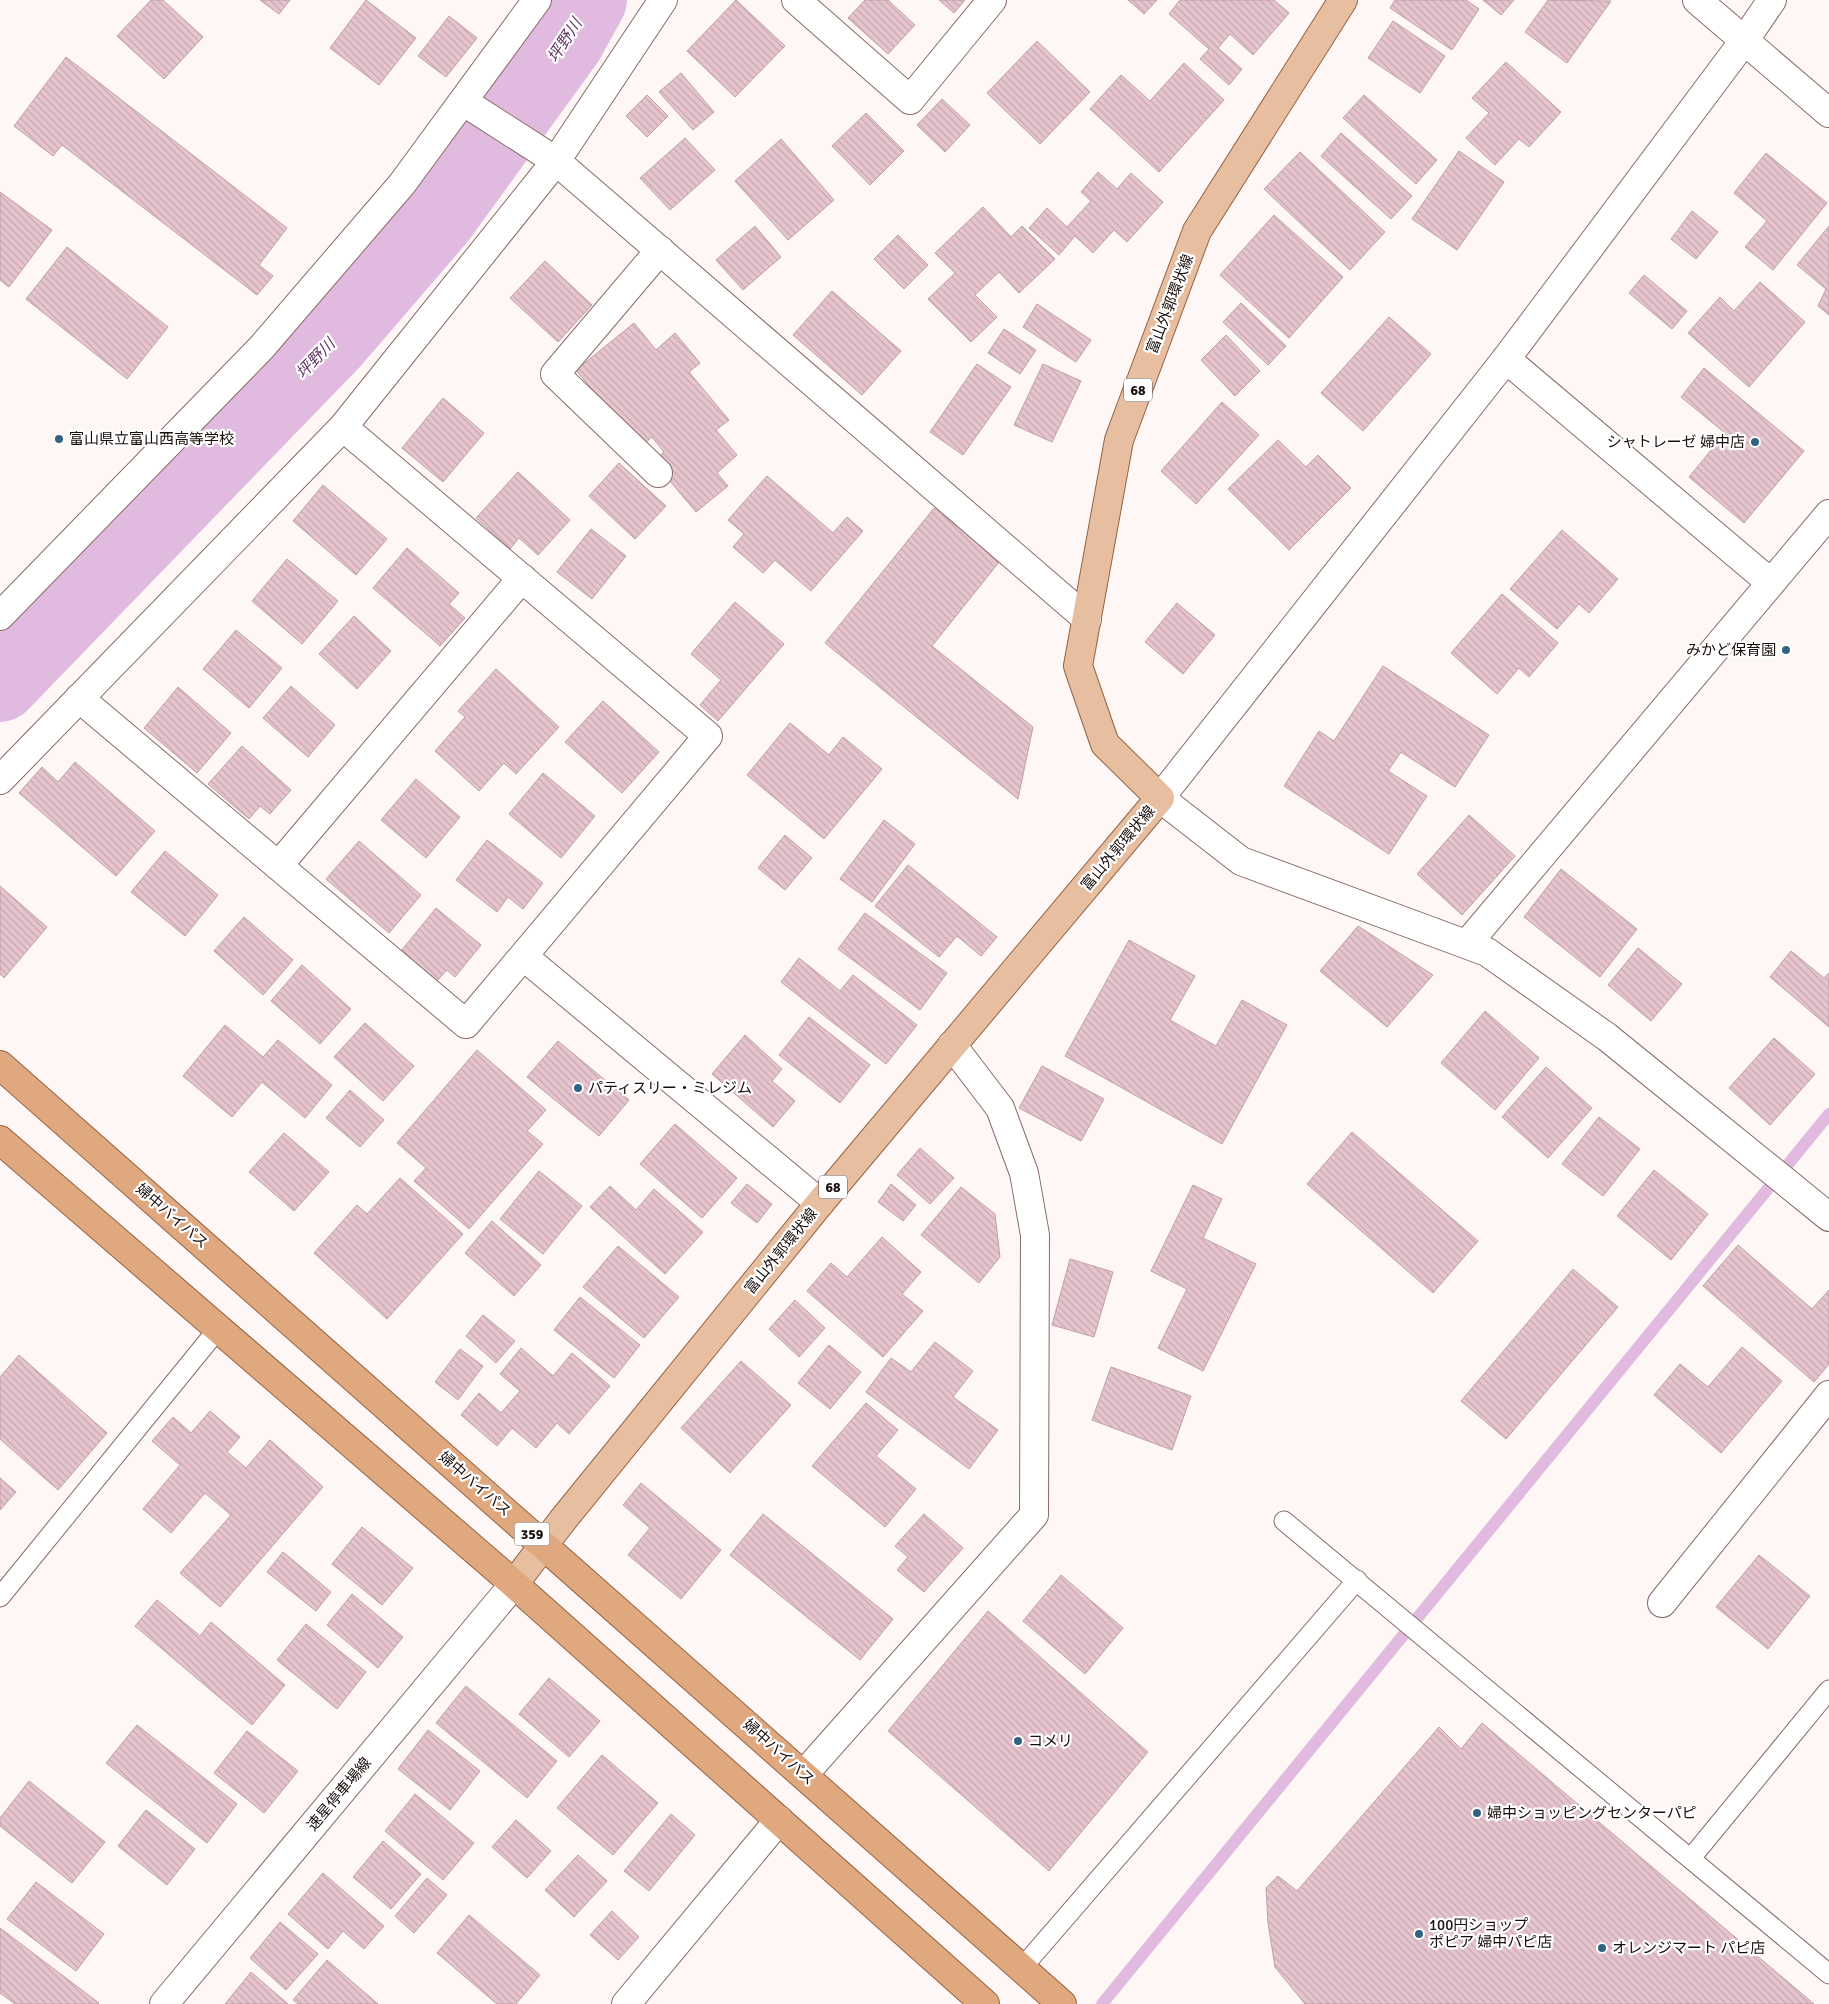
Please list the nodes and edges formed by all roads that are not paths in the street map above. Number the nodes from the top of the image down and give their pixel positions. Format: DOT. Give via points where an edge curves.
graph roads {
  1 [pos="537,0"];
  2 [pos="663,0"];
  3 [pos="796,0"];
  4 [pos="992,0"];
  5 [pos="1343,0"];
  6 [pos="1697,0"];
  7 [pos="1772,0"];
  8 [pos="1744,41"];
  9 [pos="464,102"];
  10 [pos="1829,113"];
  11 [pos="556,161"];
  12 [pos="660,250"];
  13 [pos="1506,359"];
  14 [pos="343,427"];
  15 [pos="658,473"];
  16 [pos="1829,514"];
  17 [pos="522,578"];
  18 [pos="1771,583"];
  19 [pos="0,616"];
  20 [pos="1087,619"];
  21 [pos="79,698"];
  22 [pos="0,780"];
  23 [pos="1160,798"];
  24 [pos="278,866"];
  25 [pos="1467,944"];
  26 [pos="524,956"];
  27 [pos="952,1045"];
  28 [pos="0,1065"];
  29 [pos="0,1140"];
  30 [pos="820,1203"];
  31 [pos="1829,1217"];
  32 [pos="218,1329"];
  33 [pos="1829,1395"];
  34 [pos="1284,1521"];
  35 [pos="545,1546"];
  36 [pos="1356,1580"];
  37 [pos="514,1584"];
  38 [pos="0,1596"];
  39 [pos="1662,1603"];
  40 [pos="1829,1690"];
  41 [pos="804,1774"];
  42 [pos="779,1820"];
  43 [pos="1691,1858"];
  44 [pos="1021,1968"];
  45 [pos="1829,1974"];
  46 [pos="164,2004"];
  47 [pos="626,2004"];
  48 [pos="986,2004"];
  49 [pos="1062,2004"];
  1 -- 9 [label="street"];
  2 -- 11 [label="street"];
  3 -- 4 [label="street" via="910,100"];
  5 -- 20 [label="main road, 富山外郭環状線 / 68" via="1197,231 1119,440"];
  6 -- 8 [label="street"];
  7 -- 8 [label="street"];
  8 -- 10 [label="street"];
  8 -- 13 [label="street"];
  9 -- 11 [label="street"];
  9 -- 19 [label="street" via="402,184 262,347"];
  11 -- 12 [label="street"];
  11 -- 14 [label="street"];
  12 -- 15 [label="street" via="554,374"];
  12 -- 20 [label="street"];
  13 -- 18 [label="street"];
  13 -- 23 [label="street"];
  14 -- 17 [label="street"];
  14 -- 21 [label="street"];
  16 -- 18 [label="street"];
  17 -- 24 [label="street"];
  17 -- 26 [label="street" via="708,736"];
  18 -- 25 [label="street"];
  20 -- 23 [label="main road, 富山外郭環状線 / 68" via="1078,666 1105,744"];
  21 -- 22 [label="street"];
  21 -- 24 [label="street"];
  23 -- 25 [label="street" via="1241,861"];
  23 -- 27 [label="main road, 富山外郭環状線 / 68"];
  24 -- 26 [label="street" via="466,1024"];
  25 -- 31 [label="street" via="1486,952 1607,1037"];
  26 -- 30 [label="street"];
  27 -- 30 [label="main road, 富山外郭環状線 / 68"];
  27 -- 41 [label="street" via="1000,1108 1024,1173 1035,1234 1034,1515"];
  28 -- 35 [label="highway, 婦中バイパス / 359"];
  29 -- 32 [label="highway"];
  30 -- 35 [label="main road, 富山外郭環状線 / 68"];
  32 -- 37 [label="highway"];
  32 -- 38 [label="lane"];
  33 -- 39 [label="street"];
  34 -- 36 [label="lane"];
  35 -- 37 [label="main road, 富山外郭環状線 / 68"];
  35 -- 41 [label="highway, 婦中バイパス / 359"];
  36 -- 43 [label="lane"];
  36 -- 44 [label="lane"];
  37 -- 42 [label="highway"];
  37 -- 46 [label="street, 速星停車場線"];
  40 -- 43 [label="lane"];
  41 -- 44 [label="highway, 婦中バイパス / 359"];
  42 -- 47 [label="street"];
  42 -- 48 [label="highway"];
  43 -- 45 [label="lane"];
  44 -- 49 [label="highway, 婦中バイパス / 359"];
}
